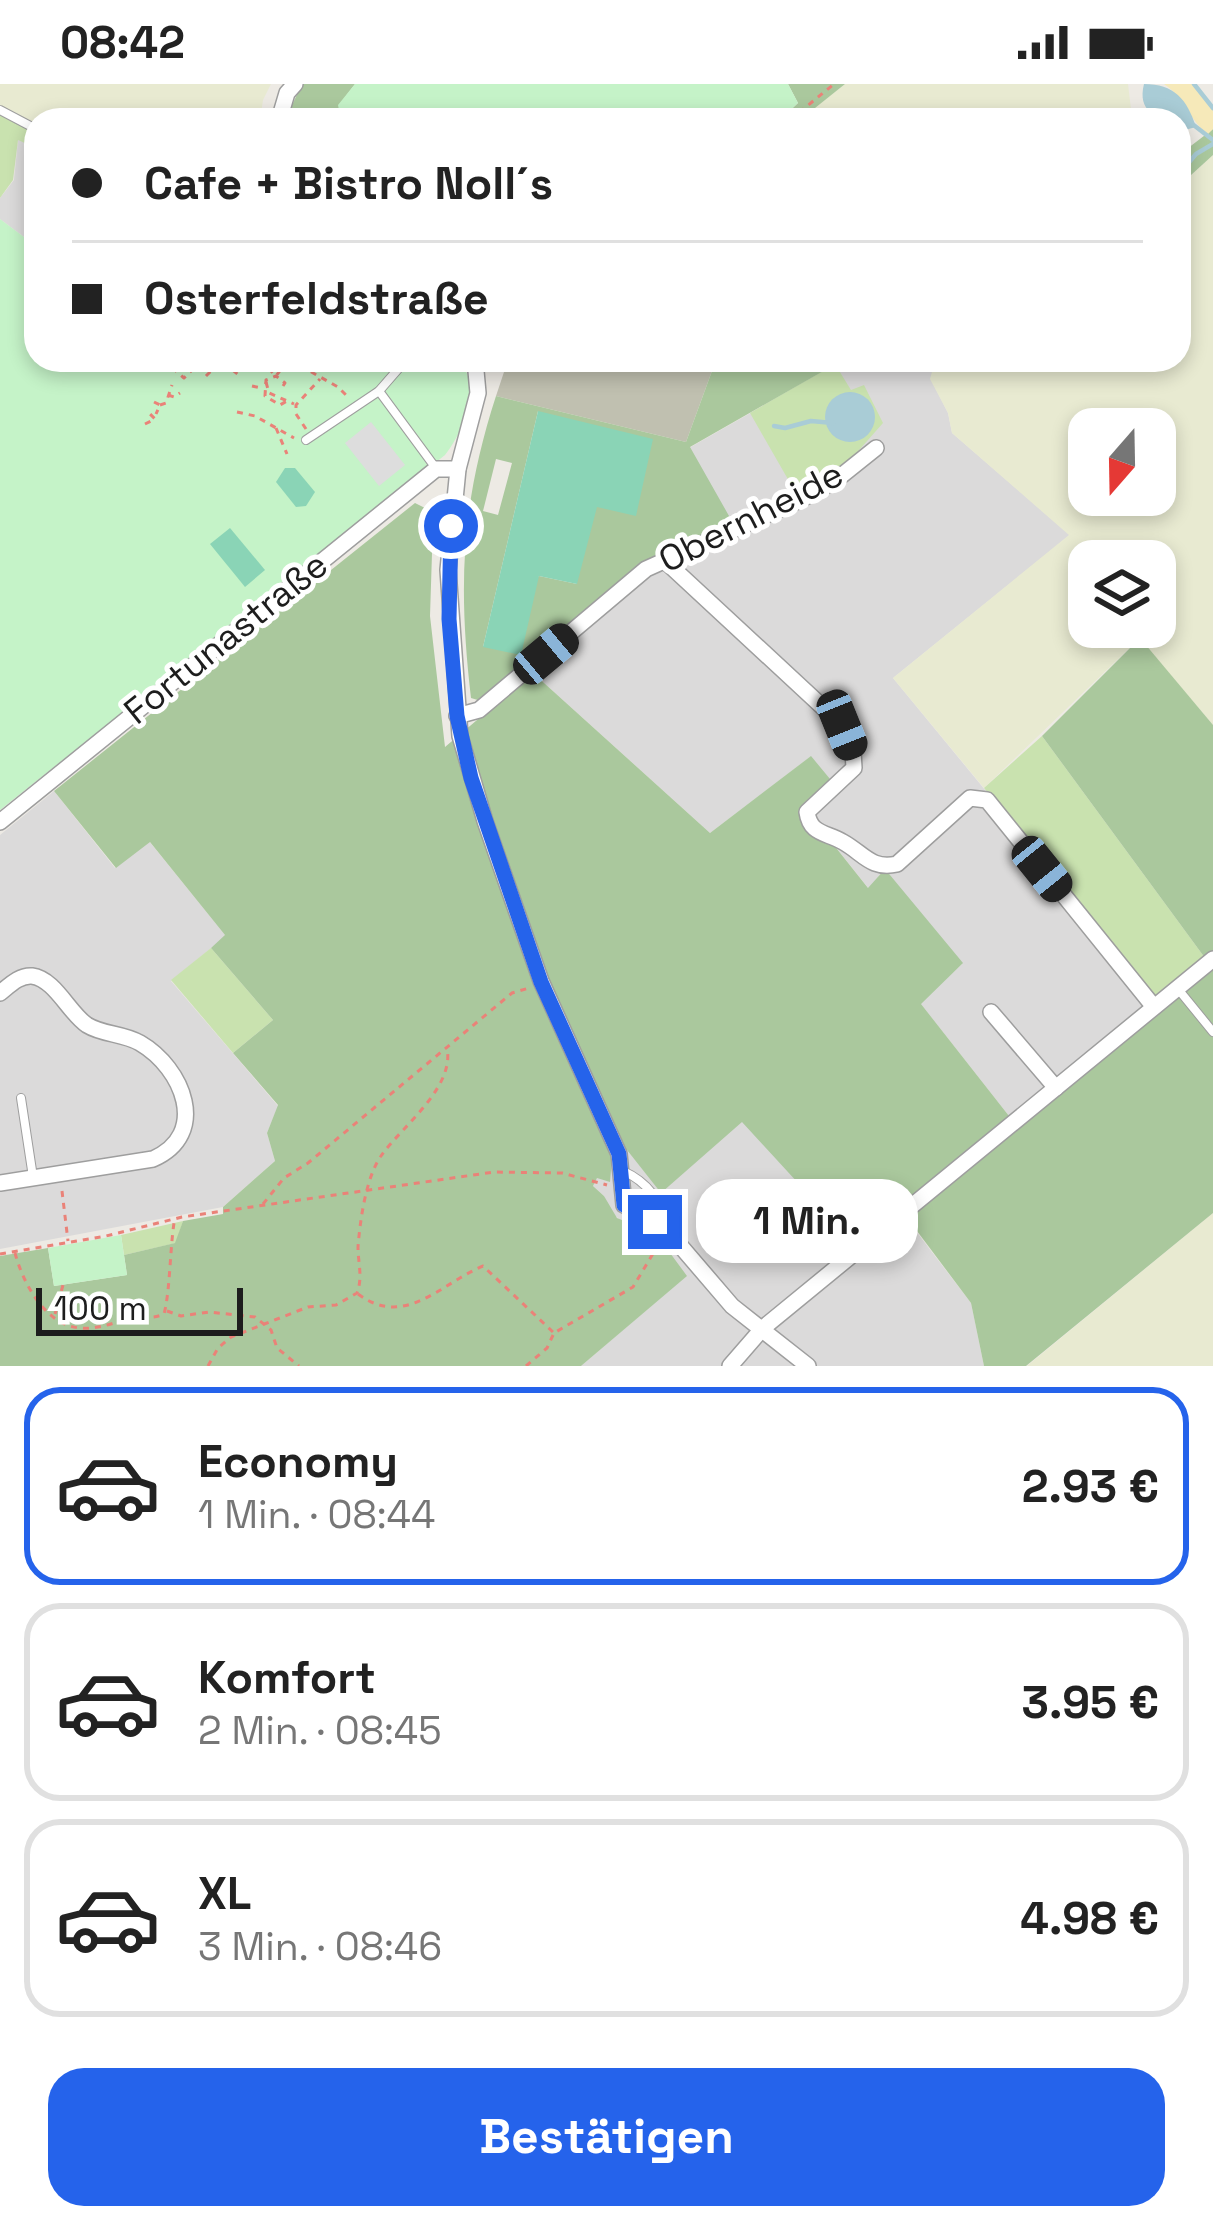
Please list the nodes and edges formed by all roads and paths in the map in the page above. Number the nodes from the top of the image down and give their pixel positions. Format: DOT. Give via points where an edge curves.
graph roads {
  1 [pos="834,84"];
  2 [pos="805,108"];
  3 [pos="210,372"];
  4 [pos="235,372"];
  5 [pos="272,372"];
  6 [pos="280,372"];
  7 [pos="311,372"];
  8 [pos="396,372"];
  9 [pos="479,372"];
  10 [pos="206,376"];
  11 [pos="240,376"];
  12 [pos="276,376"];
  13 [pos="321,378"];
  14 [pos="266,380"];
  15 [pos="172,385"];
  16 [pos="252,386"];
  17 [pos="284,386"];
  18 [pos="263,388"];
  19 [pos="380,391"];
  20 [pos="180,393"];
  21 [pos="167,395"];
  22 [pos="287,400"];
  23 [pos="296,405"];
  24 [pos="356,406"];
  25 [pos="236,412"];
  26 [pos="153,416"];
  27 [pos="166,421"];
  28 [pos="145,424"];
  29 [pos="275,426"];
  30 [pos="307,440"];
  31 [pos="876,448"];
  32 [pos="287,454"];
  33 [pos="436,469"];
  34 [pos="458,470"];
  35 [pos="664,560"];
  36 [pos="457,716"];
  37 [pos="0,821"];
  38 [pos="1213,959"];
  39 [pos="1177,988"];
  40 [pos="0,993"];
  41 [pos="512,993"];
  42 [pos="1154,1007"];
  43 [pos="991,1012"];
  44 [pos="1213,1032"];
  45 [pos="446,1048"];
  46 [pos="1056,1088"];
  47 [pos="21,1098"];
  48 [pos="620,1169"];
  49 [pos="60,1174"];
  50 [pos="34,1178"];
  51 [pos="0,1183"];
  52 [pos="370,1189"];
  53 [pos="620,1189"];
  54 [pos="262,1204"];
  55 [pos="175,1219"];
  56 [pos="665,1229"];
  57 [pos="69,1243"];
  58 [pos="15,1251"];
  59 [pos="0,1254"];
  60 [pos="63,1285"];
  61 [pos="357,1293"];
  62 [pos="166,1310"];
  63 [pos="54,1316"];
  64 [pos="267,1325"];
  65 [pos="763,1328"];
  66 [pos="554,1333"];
  67 [pos="208,1366"];
  68 [pos="299,1366"];
  69 [pos="526,1366"];
  70 [pos="730,1366"];
  71 [pos="808,1366"];
  1 -- 2 [label="path"];
  3 -- 10 [label="path"];
  4 -- 11 [label="path"];
  5 -- 12 [label="path"];
  6 -- 12 [label="path"];
  7 -- 13 [label="path"];
  8 -- 19 [label="lane"];
  9 -- 34 [label="street"];
  12 -- 14 [label="path"];
  12 -- 17 [label="path"];
  13 -- 23 [label="path"];
  13 -- 24 [label="path"];
  14 -- 18 [label="path"];
  14 -- 22 [label="path" via="269,393"];
  15 -- 21 [label="path"];
  16 -- 18 [label="path"];
  18 -- 22 [label="path" via="280,405"];
  19 -- 24 [label="lane"];
  19 -- 33 [label="lane"];
  20 -- 21 [label="path"];
  21 -- 26 [label="path"];
  22 -- 23 [label="path"];
  23 -- 30 [label="path"];
  24 -- 30 [label="lane"];
  25 -- 29 [label="path"];
  26 -- 27 [label="path"];
  26 -- 28 [label="path"];
  29 -- 30 [label="path"];
  29 -- 32 [label="path"];
  31 -- 35 [label="street, Obernheide" via="802,499"];
  33 -- 34 [label="street"];
  33 -- 37 [label="street, Fortunastraße"];
  34 -- 36 [label="street" via="448,570"];
  35 -- 36 [label="street, Obernheide" via="479,710"];
  35 -- 42 [label="street" via="842,725 854,768 806,812 815,830 887,866 970,798 987,800"];
  36 -- 48 [label="street" via="541,982"];
  38 -- 39 [label="street"];
  39 -- 42 [label="street"];
  39 -- 44 [label="lane"];
  40 -- 49 [label="street" via="24,977 39,978 85,1024 147,1048 184,1095 186,1123 168,1153"];
  41 -- 45 [label="path"];
  42 -- 46 [label="street"];
  43 -- 46 [label="street"];
  45 -- 52 [label="path" via="436,1088 380,1156"];
  45 -- 54 [label="path"];
  46 -- 65 [label="street"];
  47 -- 50 [label="lane"];
  48 -- 53 [label="street"];
  48 -- 56 [label="lane" via="653,1195"];
  49 -- 50 [label="street"];
  49 -- 57 [label="path"];
  50 -- 51 [label="street"];
  52 -- 53 [label="path" via="529,1171"];
  52 -- 54 [label="path"];
  52 -- 61 [label="path"];
  53 -- 56 [label="street" via="628,1209"];
  54 -- 55 [label="path"];
  55 -- 57 [label="path"];
  55 -- 62 [label="path"];
  56 -- 65 [label="street" via="732,1306"];
  56 -- 66 [label="path" via="634,1287"];
  57 -- 58 [label="path"];
  58 -- 59 [label="path"];
  58 -- 63 [label="path" via="29,1291"];
  60 -- 63 [label="path"];
  61 -- 64 [label="path"];
  61 -- 66 [label="path" via="397,1309 483,1266"];
  62 -- 63 [label="path" via="84,1329"];
  62 -- 64 [label="path" via="250,1315"];
  64 -- 67 [label="path" via="225,1341"];
  64 -- 68 [label="path" via="277,1348"];
  65 -- 70 [label="street"];
  65 -- 71 [label="street"];
  66 -- 69 [label="path"];
}
